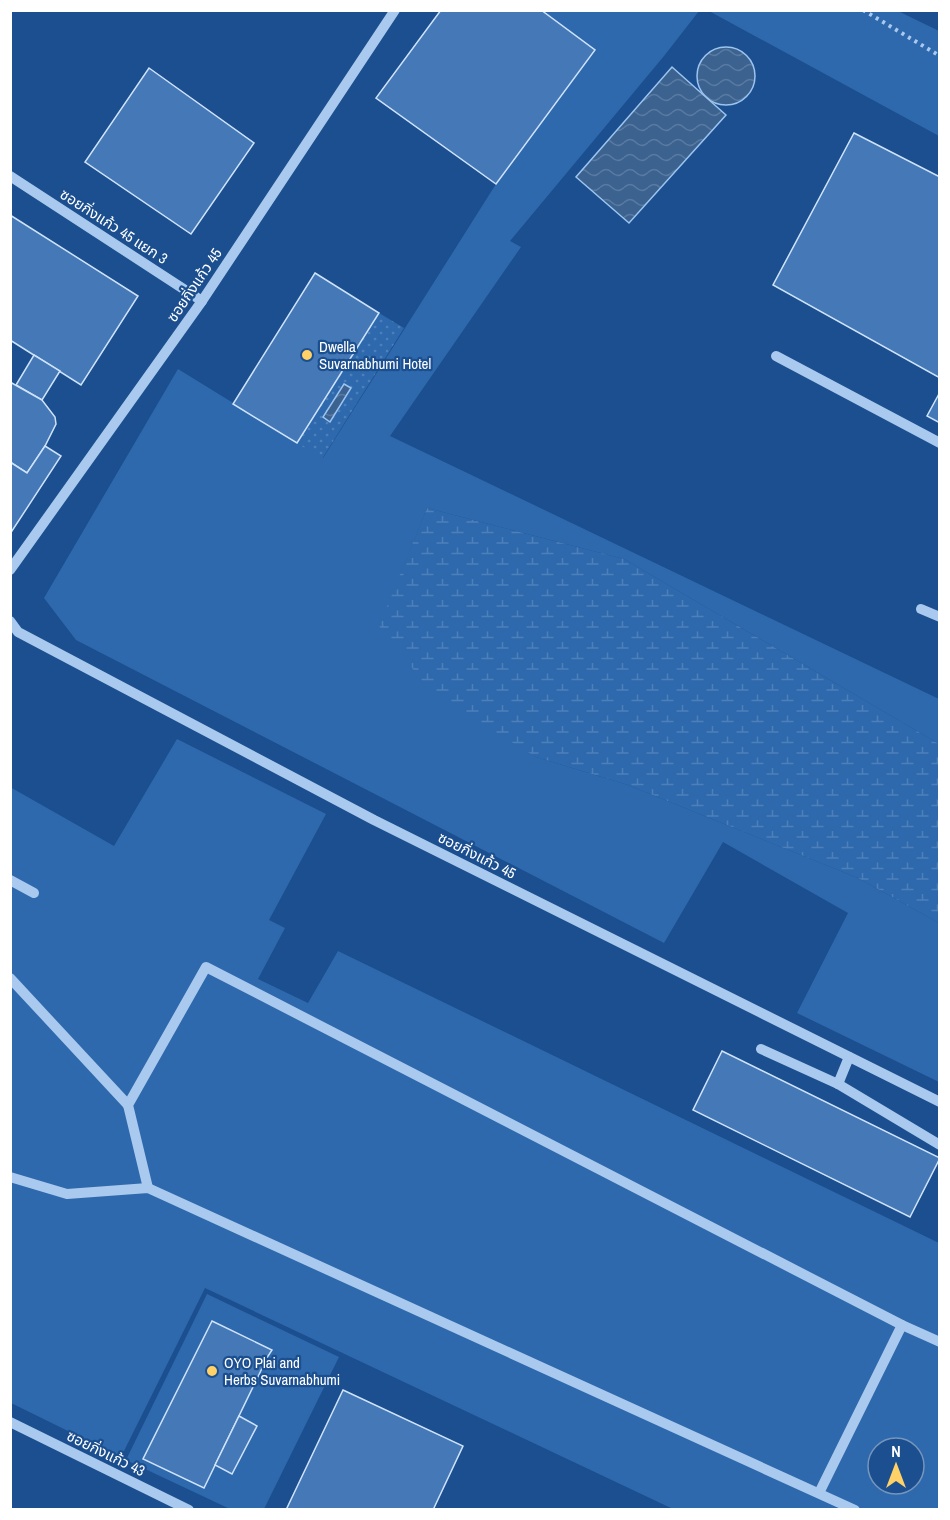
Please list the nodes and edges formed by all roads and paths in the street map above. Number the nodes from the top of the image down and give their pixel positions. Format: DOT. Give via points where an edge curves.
graph roads {
  1 [pos="395,10"];
  2 [pos="863,10"];
  3 [pos="939,56"];
  4 [pos="10,176"];
  5 [pos="202,301"];
  6 [pos="776,356"];
  7 [pos="939,443"];
  8 [pos="10,570"];
  9 [pos="921,609"];
  10 [pos="939,617"];
  11 [pos="10,621"];
  12 [pos="10,880"];
  13 [pos="34,893"];
  14 [pos="10,978"];
  15 [pos="761,1049"];
  16 [pos="849,1057"];
  17 [pos="838,1084"];
  18 [pos="939,1102"];
  19 [pos="128,1105"];
  20 [pos="939,1145"];
  21 [pos="10,1177"];
  22 [pos="148,1188"];
  23 [pos="902,1325"];
  24 [pos="939,1342"];
  25 [pos="10,1422"];
  26 [pos="819,1493"];
  27 [pos="189,1509"];
  28 [pos="855,1509"];
  1 -- 5 [label="street, ซอยกิ่งแก้ว 45"];
  2 -- 3 [label="path"];
  4 -- 5 [label="street, ซอยกิ่งแก้ว 45 แยก 3"];
  5 -- 8 [label="street, ซอยกิ่งแก้ว 45"];
  6 -- 7 [label="street"];
  9 -- 10 [label="street"];
  11 -- 16 [label="street, ซอยกิ่งแก้ว 45" via="18,632 374,820"];
  12 -- 13 [label="street"];
  14 -- 19 [label="street"];
  15 -- 17 [label="street"];
  16 -- 17 [label="street"];
  16 -- 18 [label="street, ซอยกิ่งแก้ว 45"];
  17 -- 20 [label="street"];
  19 -- 22 [label="street"];
  19 -- 23 [label="street" via="206,967"];
  21 -- 22 [label="street" via="67,1194"];
  22 -- 26 [label="street"];
  23 -- 24 [label="street"];
  23 -- 26 [label="street"];
  25 -- 27 [label="street, ซอยกิ่งแก้ว 43"];
  26 -- 28 [label="street"];
}
